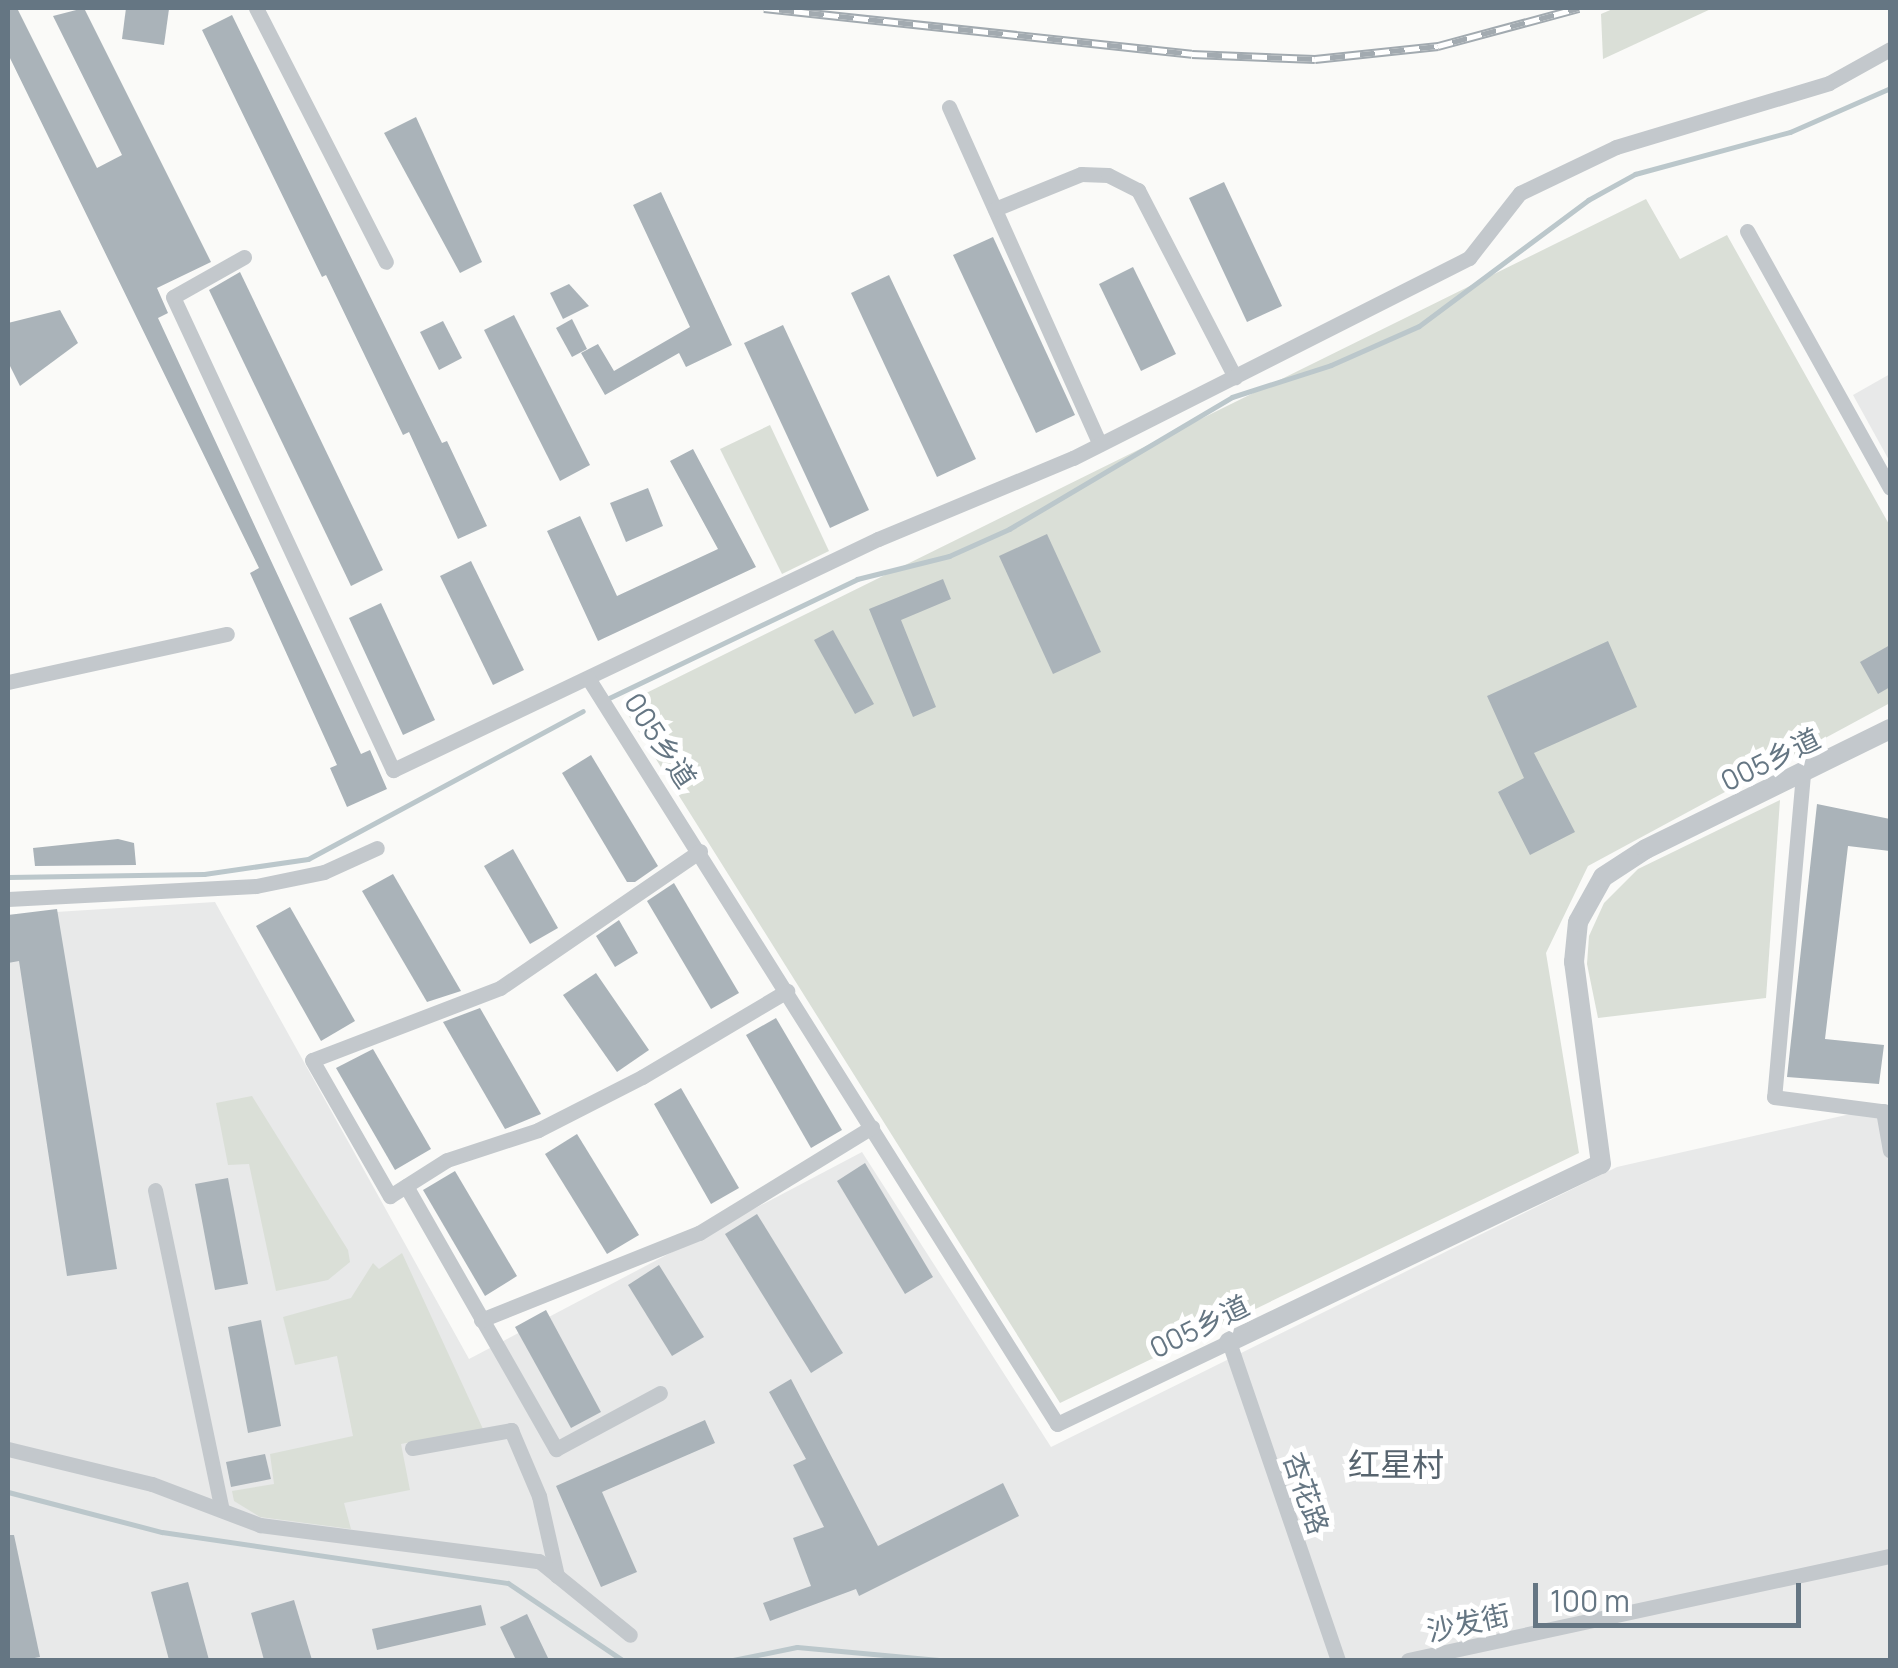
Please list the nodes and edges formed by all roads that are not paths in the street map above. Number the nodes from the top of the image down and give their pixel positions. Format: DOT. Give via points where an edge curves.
graph roads {
  1 [pos="256,8"];
  2 [pos="1890,49"];
  3 [pos="949,106"];
  4 [pos="995,208"];
  5 [pos="1746,230"];
  6 [pos="244,257"];
  7 [pos="386,262"];
  8 [pos="1235,377"];
  9 [pos="1100,444"];
  10 [pos="1890,488"];
  11 [pos="227,634"];
  12 [pos="588,678"];
  13 [pos="8,682"];
  14 [pos="1890,728"];
  15 [pos="1803,774"];
  16 [pos="377,848"];
  17 [pos="700,851"];
  18 [pos="8,899"];
  19 [pos="787,991"];
  20 [pos="1887,1111"];
  21 [pos="872,1127"];
  22 [pos="1890,1150"];
  23 [pos="406,1186"];
  24 [pos="155,1190"];
  25 [pos="481,1320"];
  26 [pos="1229,1342"];
  27 [pos="660,1393"];
  28 [pos="412,1448"];
  29 [pos="8,1450"];
  30 [pos="222,1510"];
  31 [pos="1890,1556"];
  32 [pos="557,1576"];
  33 [pos="630,1635"];
  34 [pos="1338,1660"];
  35 [pos="1408,1660"];
  1 -- 7 [label="street"];
  2 -- 8 [label="street" via="1829,84 1616,147 1520,193 1470,258"];
  3 -- 4 [label="street"];
  4 -- 8 [label="street" via="1081,174 1108,175 1138,190"];
  4 -- 9 [label="street"];
  5 -- 10 [label="street"];
  6 -- 12 [label="street" via="173,297 393,770"];
  8 -- 9 [label="street"];
  9 -- 12 [label="street" via="878,539"];
  11 -- 13 [label="street"];
  12 -- 17 [label="street, 005乡道"];
  14 -- 15 [label="street, 005乡道"];
  15 -- 20 [label="street" via="1774,1097"];
  15 -- 26 [label="street, 005乡道" via="1602,877 1578,922 1574,962 1601,1164"];
  16 -- 18 [label="street" via="324,872 256,886"];
  17 -- 19 [label="street, 005乡道"];
  17 -- 23 [label="street" via="500,988 312,1060 390,1196"];
  19 -- 21 [label="street, 005乡道"];
  19 -- 23 [label="street" via="642,1078 538,1130 447,1160"];
  20 -- 22 [label="street"];
  21 -- 25 [label="street" via="699,1233"];
  21 -- 26 [label="street, 005乡道" via="1056,1424"];
  23 -- 25 [label="street"];
  24 -- 30 [label="street"];
  25 -- 27 [label="street" via="556,1448"];
  26 -- 34 [label="street, 杏花路"];
  28 -- 32 [label="street" via="511,1430 539,1496"];
  29 -- 30 [label="street" via="152,1484"];
  30 -- 32 [label="street" via="260,1525 539,1561"];
  31 -- 35 [label="street, 沙发街"];
  32 -- 33 [label="street"];
}
